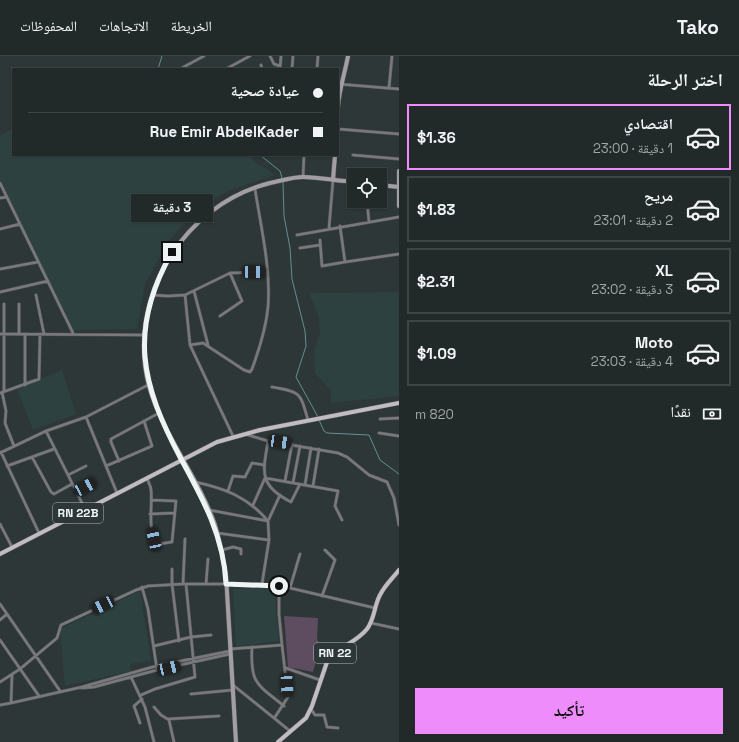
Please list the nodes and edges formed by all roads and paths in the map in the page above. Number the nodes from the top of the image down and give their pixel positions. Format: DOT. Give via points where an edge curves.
graph roads {
  1 [pos="204,56"];
  2 [pos="250,56"];
  3 [pos="270,56"];
  4 [pos="281,56"];
  5 [pos="293,56"];
  6 [pos="318,56"];
  7 [pos="348,56"];
  8 [pos="392,56"];
  9 [pos="261,65"];
  10 [pos="182,68"];
  11 [pos="228,68"];
  12 [pos="262,68"];
  13 [pos="280,68"];
  14 [pos="292,68"];
  15 [pos="317,68"];
  16 [pos="339,84"];
  17 [pos="389,88"];
  18 [pos="399,90"];
  19 [pos="339,129"];
  20 [pos="399,134"];
  21 [pos="304,156"];
  22 [pos="335,156"];
  23 [pos="353,156"];
  24 [pos="399,159"];
  25 [pos="399,171"];
  26 [pos="303,177"];
  27 [pos="332,180"];
  28 [pos="347,181"];
  29 [pos="0,183"];
  30 [pos="387,186"];
  31 [pos="398,187"];
  32 [pos="254,188"];
  33 [pos="7,197"];
  34 [pos="0,198"];
  35 [pos="399,206"];
  36 [pos="368,208"];
  37 [pos="399,217"];
  38 [pos="369,222"];
  39 [pos="20,224"];
  40 [pos="340,226"];
  41 [pos="328,228"];
  42 [pos="0,229"];
  43 [pos="297,235"];
  44 [pos="320,240"];
  45 [pos="320,245"];
  46 [pos="300,248"];
  47 [pos="399,254"];
  48 [pos="38,262"];
  49 [pos="345,262"];
  50 [pos="0,269"];
  51 [pos="268,272"];
  52 [pos="230,273"];
  53 [pos="48,281"];
  54 [pos="194,291"];
  55 [pos="0,292"];
  56 [pos="36,295"];
  57 [pos="152,295"];
  58 [pos="185,295"];
  59 [pos="4,304"];
  60 [pos="19,304"];
  61 [pos="220,316"];
  62 [pos="73,333"];
  63 [pos="2,334"];
  64 [pos="19,334"];
  65 [pos="25,334"];
  66 [pos="40,334"];
  67 [pos="44,334"];
  68 [pos="145,334"];
  69 [pos="190,344"];
  70 [pos="208,346"];
  71 [pos="2,367"];
  72 [pos="149,384"];
  73 [pos="25,385"];
  74 [pos="272,387"];
  75 [pos="2,392"];
  76 [pos="399,402"];
  77 [pos="158,414"];
  78 [pos="86,417"];
  79 [pos="399,418"];
  80 [pos="380,419"];
  81 [pos="311,420"];
  82 [pos="144,421"];
  83 [pos="46,431"];
  84 [pos="379,433"];
  85 [pos="244,434"];
  86 [pos="233,436"];
  87 [pos="399,436"];
  88 [pos="268,441"];
  89 [pos="292,444"];
  90 [pos="14,446"];
  91 [pos="300,446"];
  92 [pos="311,448"];
  93 [pos="54,449"];
  94 [pos="319,449"];
  95 [pos="0,453"];
  96 [pos="32,457"];
  97 [pos="182,460"];
  98 [pos="119,461"];
  99 [pos="264,465"];
  100 [pos="7,466"];
  101 [pos="86,466"];
  102 [pos="106,466"];
  103 [pos="68,475"];
  104 [pos="147,478"];
  105 [pos="265,478"];
  106 [pos="194,481"];
  107 [pos="285,481"];
  108 [pos="94,482"];
  109 [pos="293,483"];
  110 [pos="72,484"];
  111 [pos="300,484"];
  112 [pos="305,485"];
  113 [pos="313,486"];
  114 [pos="228,491"];
  115 [pos="76,492"];
  116 [pos="117,493"];
  117 [pos="280,495"];
  118 [pos="151,500"];
  119 [pos="253,505"];
  120 [pos="85,509"];
  121 [pos="208,510"];
  122 [pos="174,513"];
  123 [pos="150,514"];
  124 [pos="342,520"];
  125 [pos="268,521"];
  126 [pos="0,524"];
  127 [pos="399,525"];
  128 [pos="39,533"];
  129 [pos="217,533"];
  130 [pos="185,539"];
  131 [pos="269,540"];
  132 [pos="12,548"];
  133 [pos="222,550"];
  134 [pos="326,550"];
  135 [pos="0,554"];
  136 [pos="240,554"];
  137 [pos="300,554"];
  138 [pos="208,559"];
  139 [pos="172,569"];
  140 [pos="399,570"];
  141 [pos="172,584"];
  142 [pos="184,584"];
  143 [pos="206,584"];
  144 [pos="226,584"];
  145 [pos="262,584"];
  146 [pos="279,586"];
  147 [pos="142,587"];
  148 [pos="290,588"];
  149 [pos="322,596"];
  150 [pos="0,604"];
  151 [pos="376,608"];
  152 [pos="7,614"];
  153 [pos="0,620"];
  154 [pos="371,623"];
  155 [pos="399,629"];
  156 [pos="211,635"];
  157 [pos="191,637"];
  158 [pos="0,640"];
  159 [pos="179,641"];
  160 [pos="282,645"];
  161 [pos="154,646"];
  162 [pos="252,647"];
  163 [pos="230,652"];
  164 [pos="37,656"];
  165 [pos="193,658"];
  166 [pos="194,662"];
  167 [pos="156,666"];
  168 [pos="286,668"];
  169 [pos="20,669"];
  170 [pos="157,670"];
  171 [pos="131,673"];
  172 [pos="12,675"];
  173 [pos="132,677"];
  174 [pos="320,680"];
  175 [pos="0,682"];
  176 [pos="233,685"];
  177 [pos="82,688"];
  178 [pos="233,690"];
  179 [pos="60,691"];
  180 [pos="191,694"];
  181 [pos="141,695"];
  182 [pos="39,696"];
  183 [pos="142,699"];
  184 [pos="11,703"];
  185 [pos="0,705"];
  186 [pos="154,706"];
  187 [pos="284,706"];
  188 [pos="311,709"];
  189 [pos="219,716"];
  190 [pos="275,717"];
  191 [pos="168,719"];
  192 [pos="140,722"];
  193 [pos="338,728"];
  194 [pos="291,732"];
  195 [pos="154,742"];
  196 [pos="174,742"];
  197 [pos="236,742"];
  198 [pos="278,742"];
  1 -- 10 [label="street"];
  2 -- 11 [label="street"];
  3 -- 13 [label="street" via="274,64"];
  4 -- 13 [label="street"];
  5 -- 14 [label="street"];
  6 -- 15 [label="street"];
  7 -- 16 [label="main road" via="344,79"];
  8 -- 17 [label="street"];
  9 -- 12 [label="street"];
  16 -- 17 [label="street"];
  17 -- 18 [label="street"];
  19 -- 20 [label="street"];
  21 -- 26 [label="street"];
  22 -- 27 [label="main road"];
  23 -- 24 [label="street"];
  25 -- 31 [label="main road"];
  26 -- 27 [label="main road"];
  26 -- 32 [label="main road"];
  27 -- 28 [label="main road"];
  27 -- 41 [label="street"];
  29 -- 33 [label="street"];
  30 -- 31 [label="main road"];
  31 -- 35 [label="main road"];
  32 -- 51 [label="street"];
  32 -- 57 [label="main road" via="230,198 194,226 172,252"];
  33 -- 34 [label="street"];
  33 -- 39 [label="street"];
  36 -- 38 [label="street"];
  37 -- 38 [label="street"];
  38 -- 40 [label="street"];
  39 -- 42 [label="street"];
  39 -- 48 [label="street"];
  40 -- 41 [label="street"];
  40 -- 49 [label="street"];
  41 -- 43 [label="street"];
  44 -- 45 [label="street"];
  45 -- 46 [label="street"];
  45 -- 49 [label="street" via="322,266"];
  47 -- 49 [label="street"];
  48 -- 50 [label="street"];
  48 -- 53 [label="street"];
  51 -- 52 [label="street"];
  51 -- 70 [label="street" via="268,308 250,372"];
  52 -- 54 [label="street"];
  52 -- 61 [label="street" via="242,301"];
  53 -- 55 [label="street"];
  53 -- 62 [label="street"];
  54 -- 58 [label="street"];
  54 -- 70 [label="street"];
  56 -- 67 [label="street"];
  57 -- 58 [label="street"];
  57 -- 68 [label="main road"];
  58 -- 69 [label="street"];
  59 -- 63 [label="street"];
  60 -- 64 [label="street"];
  62 -- 67 [label="street"];
  62 -- 68 [label="street"];
  63 -- 64 [label="street"];
  63 -- 71 [label="street"];
  64 -- 65 [label="street"];
  65 -- 66 [label="street"];
  65 -- 73 [label="street"];
  66 -- 67 [label="street"];
  66 -- 73 [label="street" via="40,378"];
  68 -- 72 [label="main road"];
  69 -- 70 [label="street" via="199,342"];
  69 -- 86 [label="street"];
  71 -- 75 [label="street"];
  72 -- 77 [label="main road"];
  72 -- 78 [label="street"];
  73 -- 75 [label="street"];
  74 -- 81 [label="street" via="291,390 299,395"];
  75 -- 90 [label="street" via="6,411 5,423"];
  76 -- 81 [label="main road, RN 22B"];
  77 -- 82 [label="street"];
  77 -- 97 [label="main road"];
  78 -- 83 [label="street"];
  78 -- 102 [label="street"];
  79 -- 80 [label="street"];
  81 -- 85 [label="main road, RN 22B"];
  82 -- 98 [label="street" via="111,439"];
  82 -- 98 [label="street" via="152,446"];
  83 -- 90 [label="street"];
  83 -- 93 [label="street"];
  84 -- 87 [label="street"];
  85 -- 86 [label="main road, RN 22B"];
  85 -- 88 [label="street"];
  86 -- 97 [label="main road, RN 22B"];
  88 -- 89 [label="street"];
  88 -- 99 [label="street"];
  89 -- 91 [label="street"];
  89 -- 107 [label="street"];
  90 -- 95 [label="street"];
  91 -- 92 [label="street"];
  91 -- 109 [label="street"];
  92 -- 94 [label="street"];
  92 -- 112 [label="street"];
  93 -- 96 [label="street"];
  93 -- 103 [label="street"];
  94 -- 113 [label="street"];
  94 -- 127 [label="street" via="344,455 363,471 387,482 394,498"];
  95 -- 100 [label="street"];
  96 -- 100 [label="street"];
  96 -- 110 [label="street" via="51,492 54,494"];
  97 -- 104 [label="main road, RN 22B"];
  97 -- 106 [label="main road"];
  98 -- 102 [label="street"];
  99 -- 105 [label="street"];
  99 -- 114 [label="street" via="251,464 245,477 233,476"];
  100 -- 128 [label="street"];
  101 -- 103 [label="street"];
  102 -- 116 [label="street"];
  103 -- 110 [label="street"];
  104 -- 116 [label="main road, RN 22B"];
  104 -- 118 [label="street"];
  105 -- 107 [label="street"];
  105 -- 117 [label="street"];
  105 -- 119 [label="street"];
  106 -- 114 [label="street"];
  106 -- 121 [label="main road"];
  107 -- 109 [label="street"];
  108 -- 115 [label="street"];
  109 -- 111 [label="street"];
  110 -- 115 [label="street"];
  111 -- 112 [label="street"];
  111 -- 117 [label="street" via="291,502"];
  112 -- 113 [label="street"];
  113 -- 124 [label="street" via="338,491 335,506"];
  114 -- 119 [label="street"];
  115 -- 120 [label="street"];
  116 -- 120 [label="main road, RN 22B"];
  117 -- 125 [label="street"];
  118 -- 122 [label="street" via="174,500"];
  118 -- 123 [label="street"];
  119 -- 125 [label="street"];
  120 -- 128 [label="main road, RN 22B"];
  121 -- 125 [label="street"];
  121 -- 129 [label="main road"];
  122 -- 123 [label="street"];
  122 -- 123 [label="street" via="173,541 170,544 156,542"];
  125 -- 131 [label="street"];
  126 -- 132 [label="street"];
  128 -- 132 [label="main road, RN 22B"];
  129 -- 131 [label="street"];
  129 -- 133 [label="main road"];
  130 -- 142 [label="street"];
  131 -- 145 [label="street"];
  132 -- 135 [label="main road, RN 22B"];
  133 -- 136 [label="street" via="241,548"];
  133 -- 144 [label="main road"];
  134 -- 149 [label="street" via="335,560"];
  137 -- 148 [label="street"];
  138 -- 143 [label="street"];
  139 -- 141 [label="street"];
  140 -- 151 [label="main road, RN 22" via="380,595"];
  141 -- 142 [label="street"];
  141 -- 147 [label="street"];
  141 -- 159 [label="street"];
  142 -- 143 [label="street"];
  142 -- 157 [label="street"];
  143 -- 144 [label="street"];
  144 -- 145 [label="street"];
  144 -- 163 [label="main road"];
  145 -- 146 [label="street"];
  146 -- 148 [label="street"];
  146 -- 160 [label="street" via="278,607"];
  147 -- 161 [label="street"];
  147 -- 164 [label="street" via="61,625 57,638"];
  148 -- 149 [label="street"];
  149 -- 151 [label="street"];
  150 -- 152 [label="street"];
  151 -- 154 [label="main road, RN 22"];
  152 -- 153 [label="street"];
  152 -- 164 [label="street"];
  154 -- 155 [label="street"];
  154 -- 174 [label="main road, RN 22" via="356,639 331,656"];
  156 -- 157 [label="street"];
  157 -- 159 [label="street"];
  157 -- 165 [label="street"];
  158 -- 169 [label="street"];
  159 -- 161 [label="street"];
  160 -- 162 [label="street"];
  160 -- 168 [label="street"];
  161 -- 167 [label="street"];
  162 -- 163 [label="street"];
  162 -- 187 [label="street" via="255,682"];
  163 -- 165 [label="street"];
  163 -- 166 [label="street"];
  163 -- 176 [label="main road"];
  164 -- 169 [label="street"];
  164 -- 179 [label="street"];
  165 -- 166 [label="street"];
  165 -- 167 [label="street"];
  166 -- 170 [label="street"];
  166 -- 181 [label="street" via="194,677"];
  167 -- 170 [label="street"];
  167 -- 171 [label="street"];
  168 -- 174 [label="street"];
  168 -- 187 [label="street" via="288,697"];
  169 -- 172 [label="street"];
  169 -- 182 [label="street"];
  170 -- 173 [label="street"];
  171 -- 173 [label="street"];
  171 -- 177 [label="street"];
  172 -- 175 [label="street"];
  172 -- 184 [label="street"];
  173 -- 177 [label="street"];
  173 -- 181 [label="street"];
  174 -- 188 [label="main road, RN 22"];
  176 -- 178 [label="main road"];
  176 -- 190 [label="street"];
  177 -- 179 [label="street"];
  178 -- 180 [label="street"];
  178 -- 197 [label="main road"];
  179 -- 182 [label="street"];
  181 -- 183 [label="street"];
  182 -- 184 [label="street"];
  183 -- 192 [label="street" via="134,706"];
  183 -- 195 [label="street"];
  184 -- 185 [label="street"];
  186 -- 191 [label="street"];
  187 -- 190 [label="street"];
  188 -- 193 [label="street" via="316,715 324,715 326,727"];
  188 -- 194 [label="main road, RN 22" via="306,718"];
  189 -- 191 [label="street"];
  190 -- 194 [label="street"];
  191 -- 196 [label="street"];
  194 -- 198 [label="main road, RN 22"];
}
